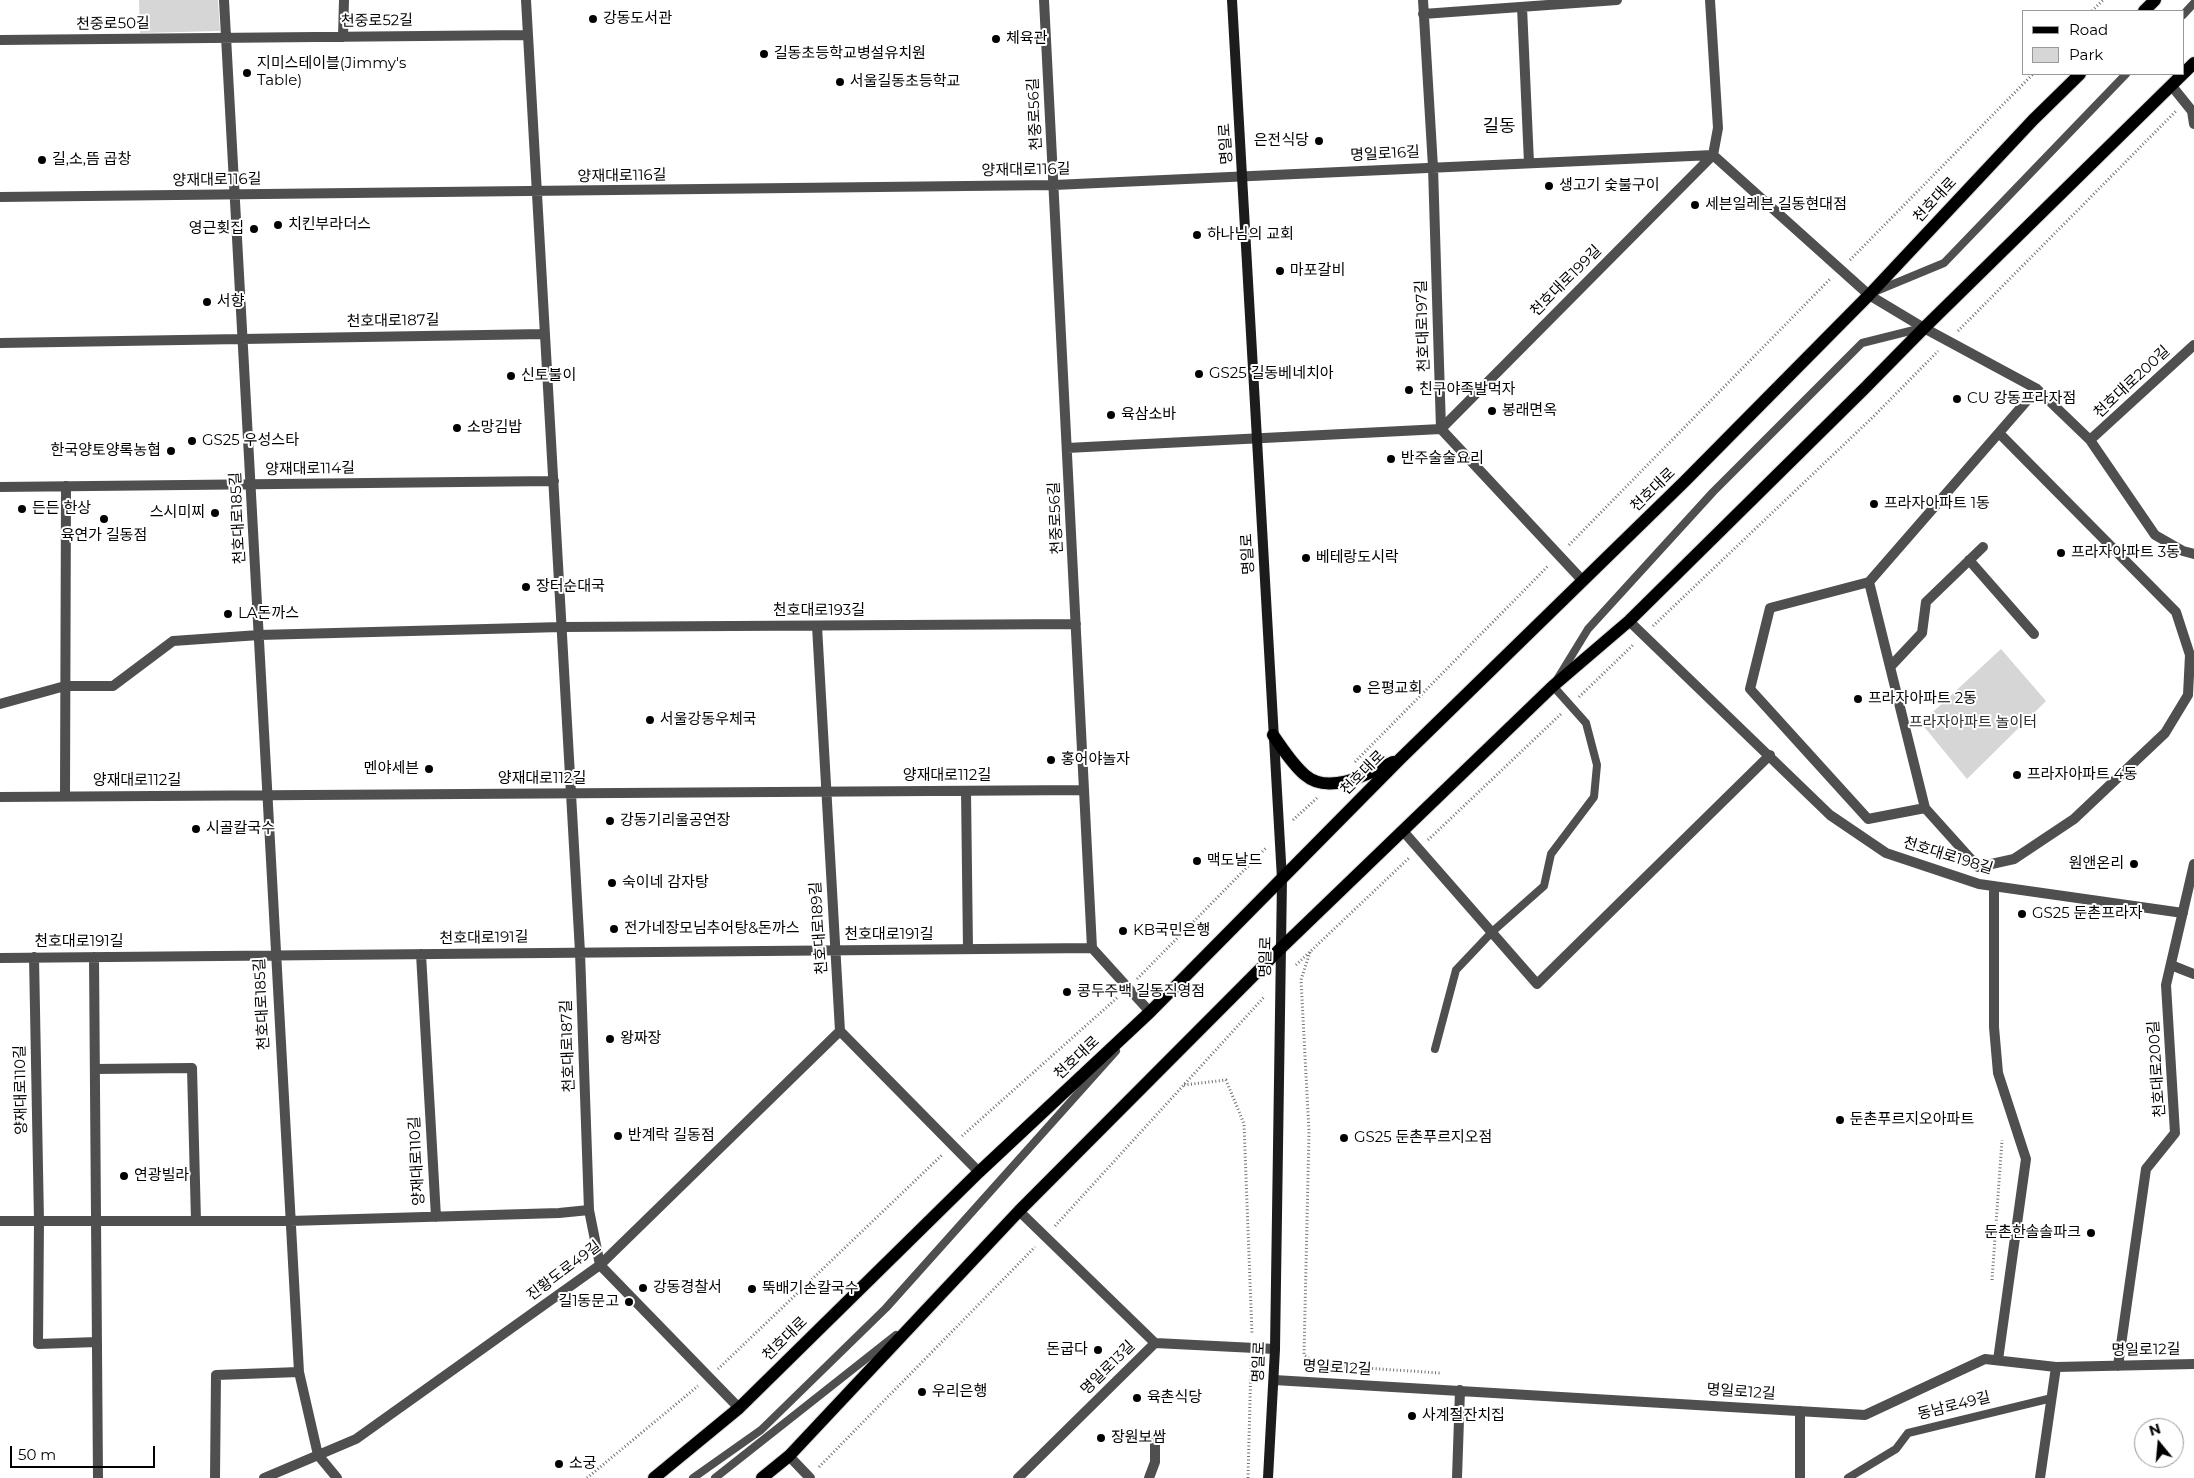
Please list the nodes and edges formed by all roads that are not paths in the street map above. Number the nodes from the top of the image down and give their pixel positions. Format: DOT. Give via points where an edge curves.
graph roads {
  1 [pos="224,0"];
  2 [pos="526,0"];
  3 [pos="1044,0"];
  4 [pos="1232,0"];
  5 [pos="1422,0"];
  6 [pos="1617,0"];
  7 [pos="1710,0"];
  8 [pos="2155,0"];
  9 [pos="345,1"];
  10 [pos="1536,3"];
  11 [pos="2194,3"];
  12 [pos="1522,7"];
  13 [pos="2145,10"];
  14 [pos="1423,14"];
  15 [pos="2184,14"];
  16 [pos="528,35"];
  17 [pos="344,37"];
  18 [pos="226,38"];
  19 [pos="0,40"];
  20 [pos="2194,63"];
  21 [pos="2184,73"];
  22 [pos="2079,75"];
  23 [pos="2125,75"];
  24 [pos="2181,75"];
  25 [pos="2171,85"];
  26 [pos="2194,124"];
  27 [pos="1713,155"];
  28 [pos="1529,163"];
  29 [pos="1432,167"];
  30 [pos="1243,176"];
  31 [pos="1054,185"];
  32 [pos="538,192"];
  33 [pos="234,195"];
  34 [pos="0,197"];
  35 [pos="1869,295"];
  36 [pos="1924,328"];
  37 [pos="545,334"];
  38 [pos="242,339"];
  39 [pos="0,343"];
  40 [pos="2194,345"];
  41 [pos="2037,389"];
  42 [pos="1441,429"];
  43 [pos="1999,433"];
  44 [pos="1257,437"];
  45 [pos="2090,440"];
  46 [pos="1067,448"];
  47 [pos="554,481"];
  48 [pos="251,484"];
  49 [pos="66,486"];
  50 [pos="0,487"];
  51 [pos="1983,547"];
  52 [pos="2194,554"];
  53 [pos="1969,560"];
  54 [pos="1583,581"];
  55 [pos="1869,582"];
  56 [pos="1629,621"];
  57 [pos="1076,624"];
  58 [pos="817,626"];
  59 [pos="562,627"];
  60 [pos="2034,634"];
  61 [pos="259,635"];
  62 [pos="1890,667"];
  63 [pos="65,686"];
  64 [pos="1553,686"];
  65 [pos="0,704"];
  66 [pos="1273,735"];
  67 [pos="1770,755"];
  68 [pos="1400,759"];
  69 [pos="966,790"];
  70 [pos="1084,790"];
  71 [pos="825,792"];
  72 [pos="571,793"];
  73 [pos="268,795"];
  74 [pos="65,796"];
  75 [pos="0,797"];
  76 [pos="1925,808"];
  77 [pos="1403,831"];
  78 [pos="2194,864"];
  79 [pos="1282,879"];
  80 [pos="2192,880"];
  81 [pos="1994,886"];
  82 [pos="2183,913"];
  83 [pos="1492,932"];
  84 [pos="1092,948"];
  85 [pos="1281,948"];
  86 [pos="968,949"];
  87 [pos="836,950"];
  88 [pos="580,952"];
  89 [pos="420,954"];
  90 [pos="274,955"];
  91 [pos="34,957"];
  92 [pos="94,957"];
  93 [pos="0,958"];
  94 [pos="2171,965"];
  95 [pos="2194,974"];
  96 [pos="1150,1012"];
  97 [pos="840,1031"];
  98 [pos="1435,1048"];
  99 [pos="95,1069"];
  100 [pos="979,1172"];
  101 [pos="589,1210"];
  102 [pos="1019,1211"];
  103 [pos="436,1217"];
  104 [pos="0,1221"];
  105 [pos="39,1221"];
  106 [pos="96,1221"];
  107 [pos="196,1221"];
  108 [pos="290,1221"];
  109 [pos="600,1266"];
  110 [pos="920,1316"];
  111 [pos="97,1342"];
  112 [pos="1155,1343"];
  113 [pos="1275,1349"];
  114 [pos="1998,1360"];
  115 [pos="2194,1364"];
  116 [pos="2118,1366"];
  117 [pos="2056,1367"];
  118 [pos="299,1372"];
  119 [pos="1274,1380"];
  120 [pos="1460,1390"];
  121 [pos="2052,1398"];
  122 [pos="739,1408"];
  123 [pos="1800,1411"];
  124 [pos="1155,1438"];
  125 [pos="318,1455"];
  126 [pos="789,1456"];
  127 [pos="98,1478"];
  128 [pos="215,1478"];
  129 [pos="264,1478"];
  130 [pos="337,1478"];
  131 [pos="654,1478"];
  132 [pos="693,1478"];
  133 [pos="715,1478"];
  134 [pos="762,1478"];
  135 [pos="809,1478"];
  136 [pos="1018,1478"];
  137 [pos="1149,1478"];
  138 [pos="1268,1478"];
  139 [pos="1456,1478"];
  140 [pos="1800,1478"];
  141 [pos="1848,1478"];
  142 [pos="2040,1478"];
  1 -- 18 [label="street"];
  2 -- 16 [label="street"];
  3 -- 31 [label="street, 천중로56길"];
  4 -- 30 [label="street, 명일로"];
  5 -- 14 [label="street, 천호대로197길"];
  6 -- 10 [label="street"];
  7 -- 27 [label="street" via="1718,128"];
  8 -- 13 [label="main road"];
  9 -- 17 [label="street"];
  10 -- 12 [label="street"];
  11 -- 15 [label="lane"];
  12 -- 14 [label="street"];
  12 -- 28 [label="street"];
  14 -- 29 [label="street, 천호대로197길"];
  16 -- 17 [label="street, 천중로52길"];
  16 -- 32 [label="street"];
  17 -- 18 [label="street, 천중로52길"];
  18 -- 19 [label="street, 천중로50길"];
  18 -- 33 [label="street"];
  20 -- 21 [label="main road"];
  22 -- 35 [label="main road, 천호대로"];
  23 -- 35 [label="lane" via="1944,262"];
  24 -- 25 [label="main road"];
  25 -- 26 [label="street" via="2192,111"];
  25 -- 36 [label="main road"];
  27 -- 28 [label="street, 명일로16길"];
  27 -- 35 [label="street"];
  27 -- 42 [label="street, 천호대로199길"];
  28 -- 29 [label="street, 명일로16길"];
  29 -- 30 [label="street, 명일로16길"];
  29 -- 42 [label="street, 천호대로197길"];
  30 -- 31 [label="street, 양재대로116길"];
  30 -- 44 [label="street, 명일로"];
  31 -- 32 [label="street, 양재대로116길"];
  31 -- 46 [label="street, 천중로56길"];
  32 -- 33 [label="street, 양재대로116길"];
  32 -- 37 [label="street, 천호대로187길"];
  33 -- 34 [label="street, 양재대로116길"];
  33 -- 38 [label="street, 천호대로185길"];
  35 -- 36 [label="street"];
  35 -- 54 [label="main road, 천호대로"];
  36 -- 41 [label="street"];
  36 -- 56 [label="main road"];
  36 -- 64 [label="lane" via="1862,343 1713,492 1588,629"];
  37 -- 38 [label="street, 천호대로187길"];
  37 -- 47 [label="street, 천호대로187길"];
  38 -- 39 [label="street"];
  38 -- 48 [label="street, 천호대로185길"];
  40 -- 45 [label="street, 천호대로200길"];
  41 -- 43 [label="street"];
  41 -- 45 [label="street"];
  42 -- 44 [label="street"];
  42 -- 54 [label="street"];
  43 -- 55 [label="street"];
  43 -- 76 [label="street" via="2176,612 2190,655 2188,695 2165,733 2074,820 2014,859 1978,868"];
  44 -- 46 [label="street"];
  44 -- 66 [label="street, 명일로"];
  45 -- 52 [label="street" via="2156,535 2183,552"];
  46 -- 57 [label="street, 천중로56길"];
  47 -- 48 [label="street, 양재대로114길"];
  47 -- 59 [label="street, 천호대로187길"];
  48 -- 49 [label="street, 양재대로114길"];
  48 -- 61 [label="street, 천호대로185길"];
  49 -- 50 [label="street, 양재대로114길"];
  49 -- 63 [label="street"];
  51 -- 53 [label="street"];
  53 -- 60 [label="street"];
  53 -- 62 [label="street" via="1926,602 1922,633"];
  54 -- 68 [label="main road, 천호대로"];
  55 -- 62 [label="street"];
  55 -- 76 [label="street" via="1770,608 1750,689 1868,819"];
  56 -- 64 [label="main road"];
  56 -- 67 [label="street, 천호대로198길"];
  57 -- 58 [label="street, 천호대로193길"];
  57 -- 70 [label="street, 천중로56길"];
  58 -- 59 [label="street, 천호대로193길"];
  58 -- 71 [label="street, 천호대로189길"];
  59 -- 61 [label="street"];
  59 -- 72 [label="street, 천호대로187길"];
  61 -- 63 [label="street" via="173,642 113,686"];
  61 -- 73 [label="street, 천호대로185길"];
  62 -- 76 [label="street"];
  63 -- 65 [label="street"];
  63 -- 74 [label="street"];
  64 -- 77 [label="main road"];
  64 -- 83 [label="lane" via="1586,723 1598,765 1594,797 1551,854 1544,886"];
  66 -- 68 [label="main road" via="1307,777 1320,781 1353,781"];
  66 -- 79 [label="street, 명일로"];
  67 -- 81 [label="street, 천호대로198길" via="1830,815 1886,853"];
  67 -- 83 [label="street" via="1537,984"];
  68 -- 79 [label="main road, 천호대로"];
  69 -- 70 [label="street, 양재대로112길"];
  69 -- 71 [label="street, 양재대로112길"];
  69 -- 86 [label="street"];
  70 -- 84 [label="street, 천중로56길"];
  71 -- 72 [label="street, 양재대로112길"];
  71 -- 87 [label="street, 천호대로189길"];
  72 -- 73 [label="street, 양재대로112길"];
  72 -- 88 [label="street, 천호대로187길"];
  73 -- 74 [label="street, 양재대로112길"];
  73 -- 90 [label="street, 천호대로185길"];
  74 -- 75 [label="street, 양재대로112길"];
  77 -- 83 [label="street"];
  77 -- 85 [label="main road"];
  78 -- 80 [label="street, 천호대로200길"];
  79 -- 85 [label="street, 명일로"];
  79 -- 96 [label="main road, 천호대로"];
  80 -- 82 [label="street, 천호대로200길"];
  81 -- 82 [label="street, 천호대로198길"];
  81 -- 114 [label="street" via="1994,1027 1998,1073 2026,1159"];
  82 -- 94 [label="street, 천호대로200길"];
  83 -- 98 [label="lane" via="1456,970"];
  84 -- 86 [label="street, 천호대로191길"];
  84 -- 96 [label="street"];
  85 -- 102 [label="main road"];
  85 -- 113 [label="street, 명일로"];
  86 -- 87 [label="street, 천호대로191길"];
  87 -- 88 [label="street, 천호대로191길"];
  87 -- 97 [label="street, 천호대로189길"];
  88 -- 89 [label="street, 천호대로191길"];
  88 -- 101 [label="street, 천호대로187길"];
  89 -- 90 [label="street, 천호대로191길"];
  89 -- 103 [label="street, 양재대로110길"];
  90 -- 92 [label="street, 천호대로191길"];
  90 -- 108 [label="street, 천호대로185길"];
  91 -- 92 [label="street, 천호대로191길"];
  91 -- 93 [label="street, 천호대로191길"];
  91 -- 105 [label="street, 양재대로110길"];
  92 -- 99 [label="street"];
  94 -- 95 [label="street"];
  94 -- 116 [label="street, 천호대로200길" via="2166,985 2176,1133 2146,1169"];
  96 -- 100 [label="main road, 천호대로"];
  96 -- 132 [label="lane" via="886,1308 761,1430"];
  97 -- 100 [label="street"];
  97 -- 109 [label="street, 진황도로49길"];
  99 -- 106 [label="street"];
  99 -- 107 [label="street" via="192,1068"];
  100 -- 122 [label="main road, 천호대로"];
  101 -- 103 [label="street, 양재대로110길"];
  101 -- 109 [label="street, 천호대로187길"];
  102 -- 110 [label="main road"];
  102 -- 112 [label="street"];
  103 -- 108 [label="street, 양재대로110길"];
  104 -- 105 [label="street, 양재대로110길"];
  105 -- 106 [label="street, 양재대로110길"];
  105 -- 111 [label="street, 양재대로110길" via="38,1344"];
  106 -- 107 [label="street, 양재대로110길"];
  106 -- 111 [label="street"];
  107 -- 108 [label="street, 양재대로110길"];
  108 -- 118 [label="street, 천호대로185길"];
  109 -- 122 [label="street"];
  109 -- 125 [label="street, 진황도로49길" via="356,1439"];
  110 -- 126 [label="main road"];
  110 -- 133 [label="lane"];
  111 -- 127 [label="street"];
  112 -- 113 [label="street, 명일로13길"];
  112 -- 136 [label="street, 명일로13길"];
  113 -- 119 [label="street, 명일로"];
  114 -- 117 [label="street, 명일로12길"];
  114 -- 123 [label="street, 명일로12길" via="1985,1358 1865,1415"];
  115 -- 116 [label="street, 명일로12길"];
  116 -- 117 [label="street, 명일로12길"];
  117 -- 121 [label="street"];
  118 -- 125 [label="street, 천호대로185길"];
  118 -- 128 [label="street" via="216,1376"];
  119 -- 120 [label="street, 명일로12길"];
  119 -- 138 [label="street, 명일로"];
  120 -- 123 [label="street, 명일로12길"];
  120 -- 139 [label="street"];
  121 -- 141 [label="lane, 동남로49길" via="1908,1433 1896,1449"];
  121 -- 142 [label="street"];
  122 -- 131 [label="main road, 천호대로"];
  123 -- 140 [label="street"];
  124 -- 137 [label="street" via="1154,1462"];
  125 -- 129 [label="street, 진황도로49길"];
  125 -- 130 [label="street, 천호대로185길"];
  126 -- 134 [label="main road"];
  126 -- 135 [label="street"];
}
